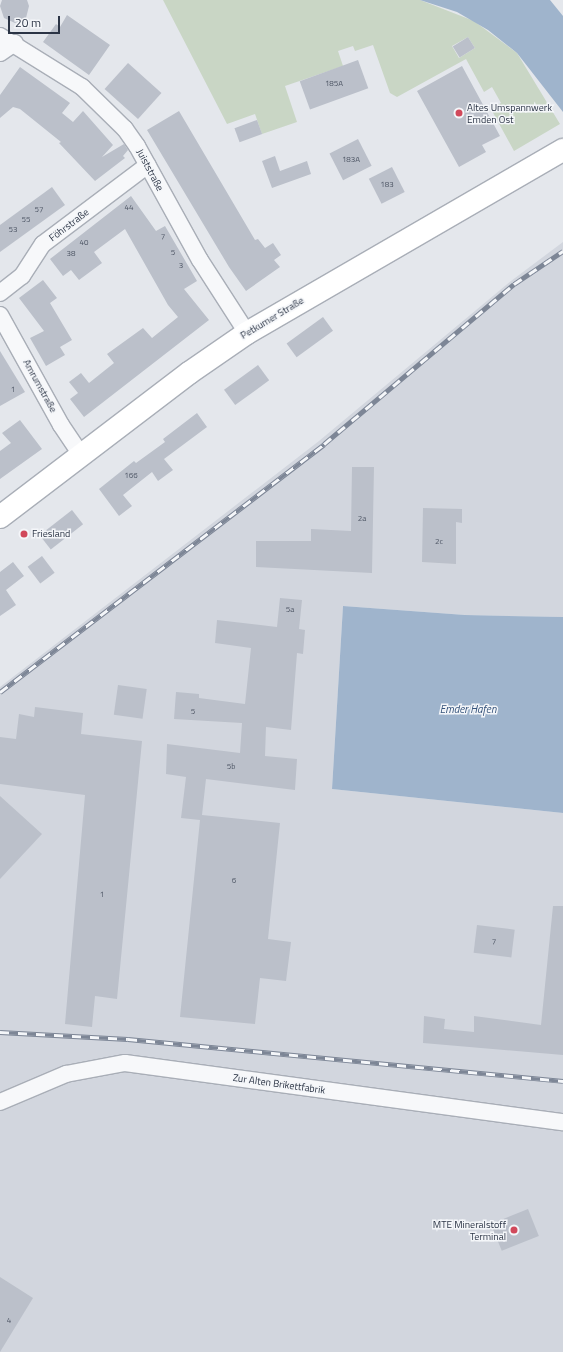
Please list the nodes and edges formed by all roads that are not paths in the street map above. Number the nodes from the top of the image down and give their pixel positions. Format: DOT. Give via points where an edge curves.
graph roads {
  1 [pos="0,36"];
  2 [pos="15,43"];
  3 [pos="0,53"];
  4 [pos="563,150"];
  5 [pos="148,165"];
  6 [pos="0,293"];
  7 [pos="0,315"];
  8 [pos="247,333"];
  9 [pos="82,456"];
  10 [pos="0,517"];
  11 [pos="0,1102"];
  12 [pos="563,1122"];
  1 -- 2 [label="street, Juiststraße"];
  2 -- 3 [label="street"];
  2 -- 5 [label="street, Juiststraße" via="82,87 102,105 125,129"];
  4 -- 8 [label="main road, Petkumer Straße"];
  5 -- 6 [label="street, Föhrstraße" via="43,244 22,276"];
  5 -- 8 [label="street, Juiststraße" via="200,260"];
  7 -- 9 [label="street, Amrumstraße" via="61,425"];
  8 -- 9 [label="main road, Petkumer Straße" via="189,373"];
  9 -- 10 [label="main road, Petkumer Straße"];
  11 -- 12 [label="street, Zur Alten Brikettfabrik" via="66,1074 124,1063"];
}
